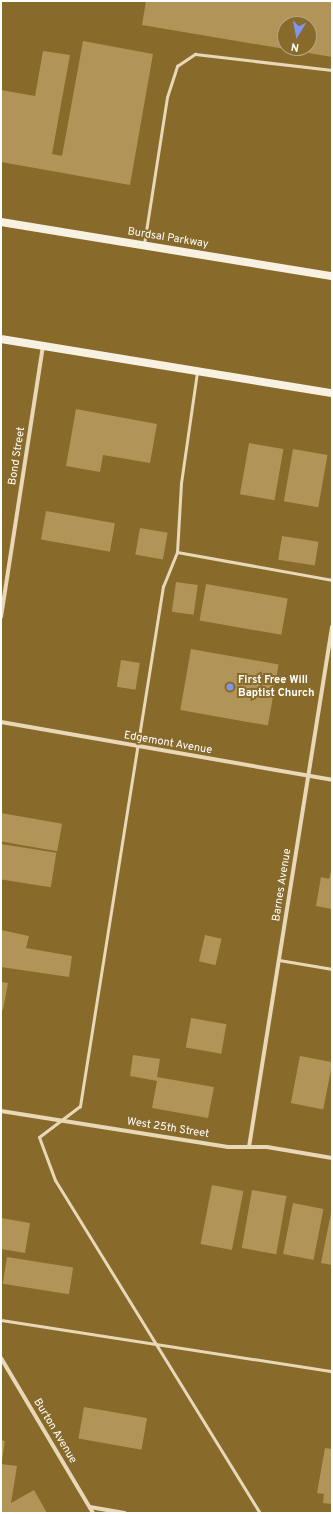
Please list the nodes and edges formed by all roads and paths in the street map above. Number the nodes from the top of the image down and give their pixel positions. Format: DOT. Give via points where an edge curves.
graph roads {
  1 [pos="332,70"];
  2 [pos="1,222"];
  3 [pos="144,246"];
  4 [pos="332,276"];
  5 [pos="1,339"];
  6 [pos="43,345"];
  7 [pos="197,370"];
  8 [pos="332,393"];
  9 [pos="177,552"];
  10 [pos="332,580"];
  11 [pos="1,617"];
  12 [pos="332,627"];
  13 [pos="1,722"];
  14 [pos="136,747"];
  15 [pos="308,776"];
  16 [pos="332,780"];
  17 [pos="279,960"];
  18 [pos="332,968"];
  19 [pos="1,1111"];
  20 [pos="59,1120"];
  21 [pos="249,1147"];
  22 [pos="332,1158"];
  23 [pos="1,1320"];
  24 [pos="155,1343"];
  25 [pos="1,1358"];
  26 [pos="332,1371"];
  27 [pos="90,1507"];
  28 [pos="93,1513"];
  29 [pos="124,1513"];
  30 [pos="260,1513"];
  1 -- 3 [label="lane" via="195,54 177,66 167,97"];
  2 -- 3 [label="street, Burdsal Parkway"];
  3 -- 4 [label="street, Burdsal Parkway"];
  5 -- 6 [label="street"];
  6 -- 7 [label="street"];
  6 -- 11 [label="street, Bond Street"];
  7 -- 8 [label="street"];
  7 -- 9 [label="lane" via="181,483"];
  9 -- 10 [label="lane"];
  9 -- 14 [label="lane" via="163,586"];
  12 -- 15 [label="street, Barnes Avenue"];
  13 -- 14 [label="street, Edgemont Avenue"];
  14 -- 15 [label="street, Edgemont Avenue"];
  14 -- 20 [label="lane" via="80,1106"];
  15 -- 16 [label="street, Edgemont Avenue"];
  15 -- 17 [label="street, Barnes Avenue"];
  17 -- 18 [label="lane"];
  17 -- 21 [label="street, Barnes Avenue"];
  19 -- 20 [label="street, West 25th Street"];
  20 -- 21 [label="street, West 25th Street"];
  20 -- 24 [label="lane" via="39,1137 55,1180"];
  21 -- 22 [label="street, West 25th Street"];
  23 -- 24 [label="lane"];
  24 -- 26 [label="lane"];
  24 -- 30 [label="lane"];
  25 -- 27 [label="street, Burton Avenue"];
  27 -- 28 [label="street, Burton Avenue"];
  27 -- 29 [label="street"];
}
